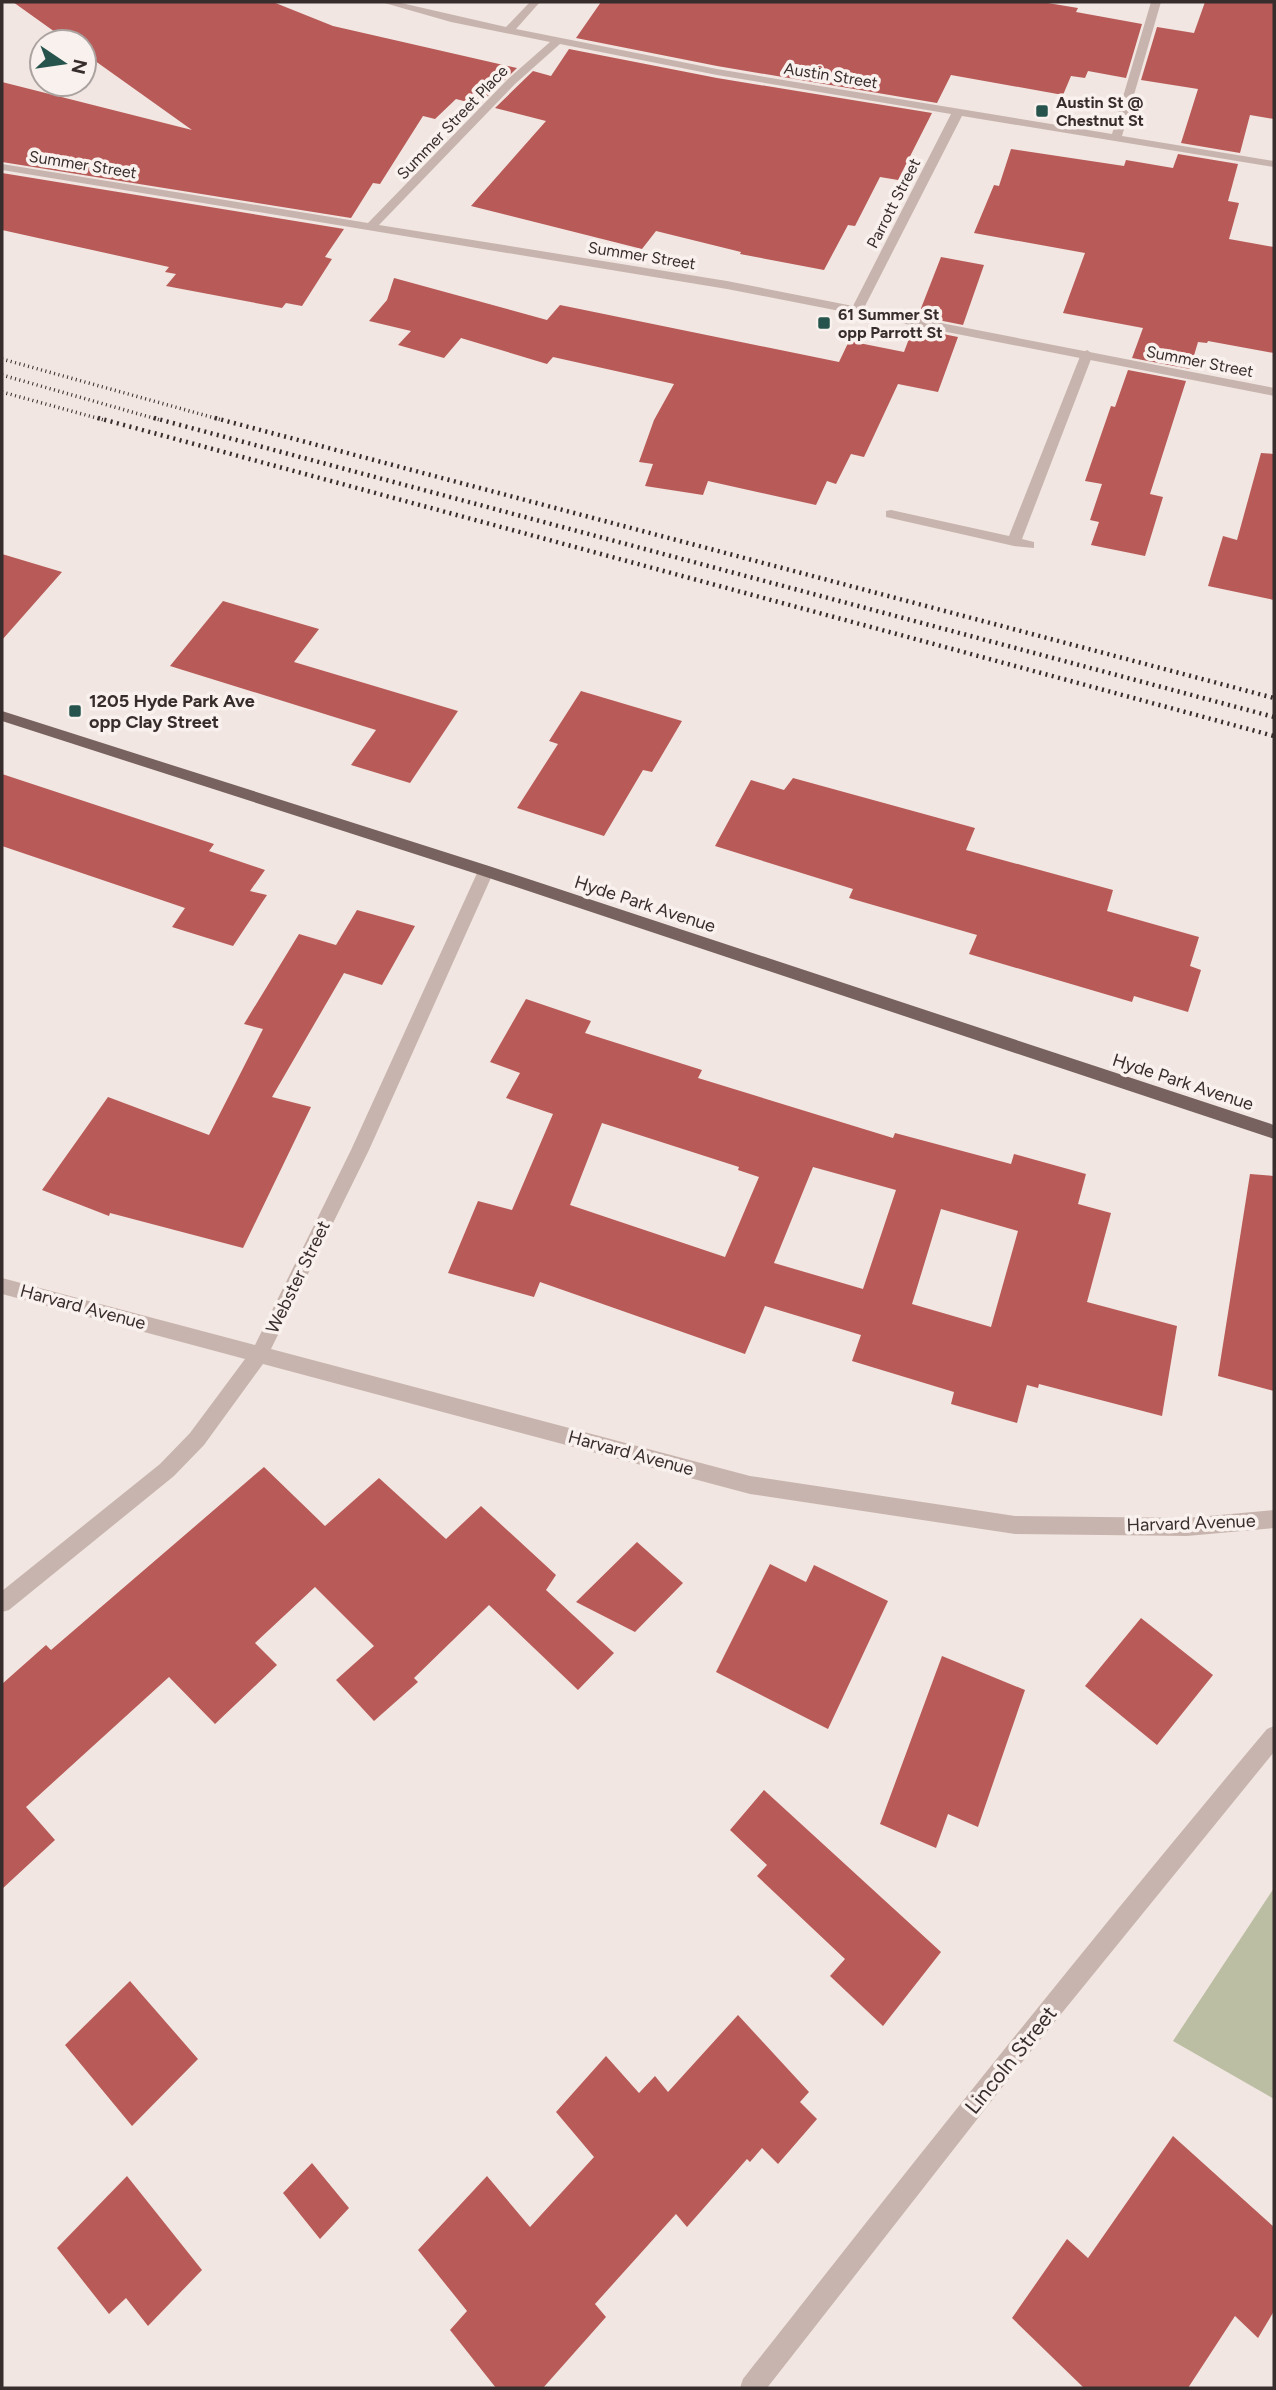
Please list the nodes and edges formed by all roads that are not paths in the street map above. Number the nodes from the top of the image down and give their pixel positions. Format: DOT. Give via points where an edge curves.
graph roads {
  1 [pos="386,2"];
  2 [pos="535,2"];
  3 [pos="1156,2"];
  4 [pos="509,30"];
  5 [pos="558,40"];
  6 [pos="958,112"];
  7 [pos="1116,138"];
  8 [pos="1274,164"];
  9 [pos="2,167"];
  10 [pos="370,228"];
  11 [pos="857,309"];
  12 [pos="1087,354"];
  13 [pos="1274,392"];
  14 [pos="891,514"];
  15 [pos="1014,542"];
  16 [pos="1029,545"];
  17 [pos="3,720"];
  18 [pos="486,871"];
  19 [pos="1274,1132"];
  20 [pos="2,1286"];
  21 [pos="260,1353"];
  22 [pos="1274,1519"];
  23 [pos="2,1603"];
  24 [pos="1274,1736"];
  25 [pos="752,2388"];
  1 -- 4 [label="street, Austin Street"];
  2 -- 4 [label="street"];
  3 -- 7 [label="street"];
  4 -- 5 [label="street, Austin Street"];
  5 -- 6 [label="street, Austin Street"];
  5 -- 10 [label="street, Summer Street Place" via="511,82"];
  6 -- 7 [label="street, Austin Street"];
  6 -- 11 [label="street, Parrott Street"];
  7 -- 8 [label="street, Austin Street"];
  9 -- 10 [label="street, Summer Street"];
  10 -- 11 [label="street, Summer Street"];
  11 -- 12 [label="street, Summer Street"];
  12 -- 13 [label="street, Summer Street"];
  12 -- 15 [label="street"];
  14 -- 15 [label="street"];
  15 -- 16 [label="street"];
  17 -- 18 [label="main road, Hyde Park Avenue"];
  18 -- 19 [label="main road, Hyde Park Avenue"];
  18 -- 21 [label="street, Webster Street" via="360,1150"];
  20 -- 21 [label="street, Harvard Avenue"];
  21 -- 22 [label="street, Harvard Avenue" via="750,1485 1016,1525 1186,1527"];
  21 -- 23 [label="street, Webster Street" via="197,1439 167,1470"];
  24 -- 25 [label="street, Lincoln Street"];
}
